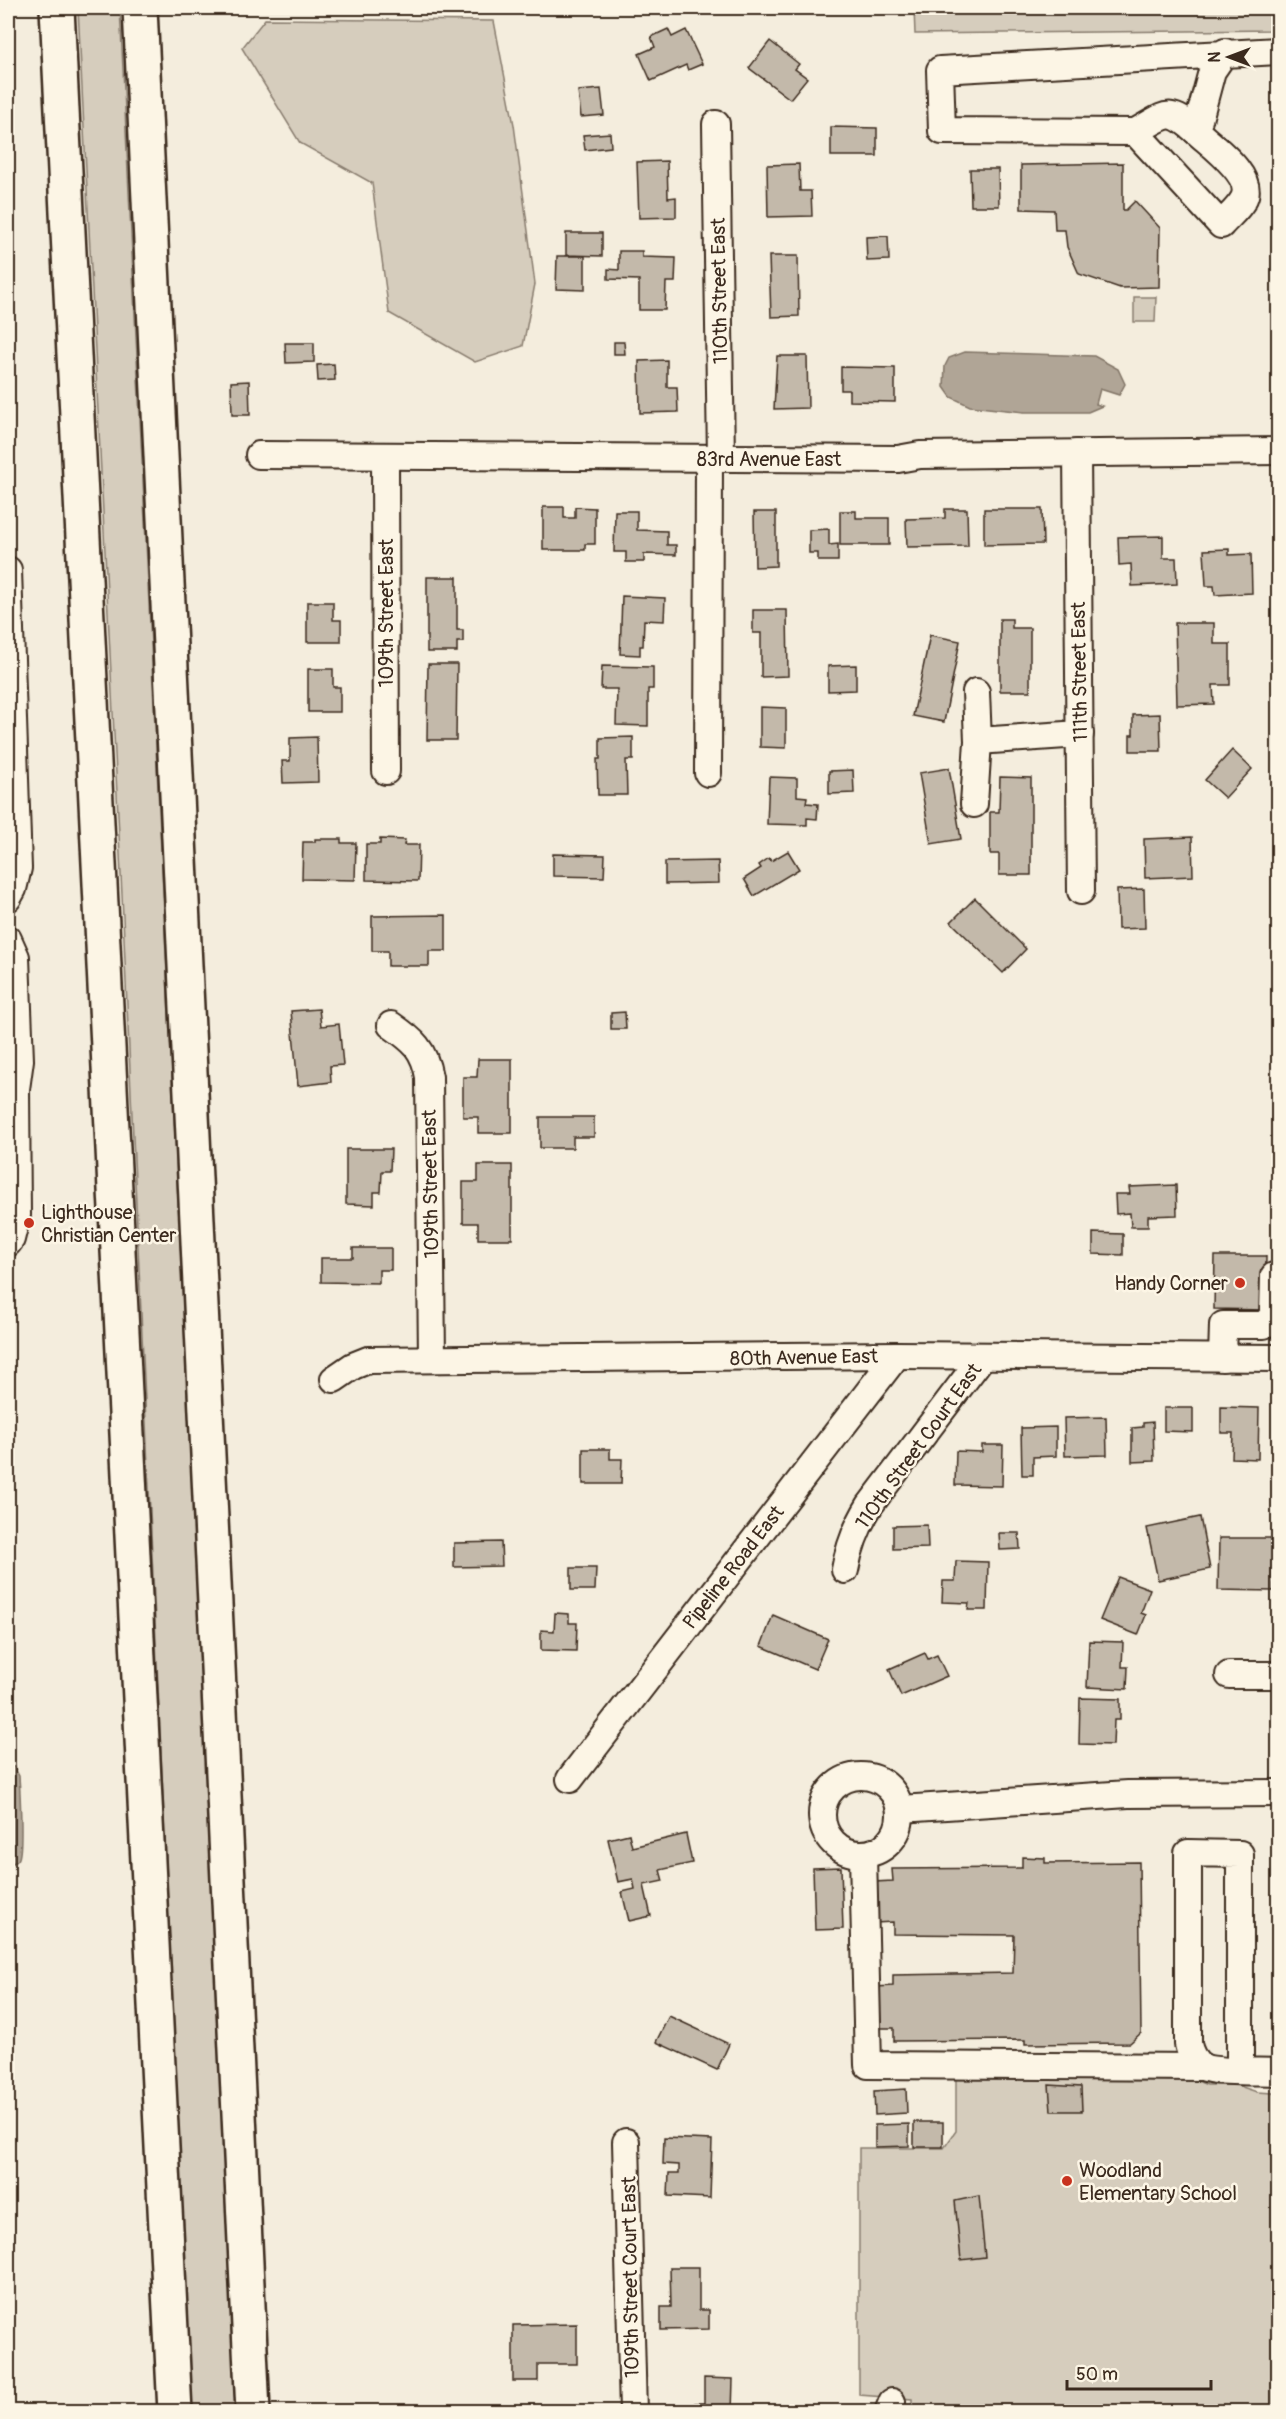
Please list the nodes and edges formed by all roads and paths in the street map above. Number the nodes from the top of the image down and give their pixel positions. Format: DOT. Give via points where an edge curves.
graph roads {
  1 [pos="57,8"];
  2 [pos="140,8"];
  3 [pos="1278,51"];
  4 [pos="1225,52"];
  5 [pos="716,124"];
  6 [pos="1196,131"];
  7 [pos="1136,132"];
  8 [pos="1278,451"];
  9 [pos="1077,453"];
  10 [pos="259,455"];
  11 [pos="385,456"];
  12 [pos="715,459"];
  13 [pos="8,570"];
  14 [pos="976,692"];
  15 [pos="1080,734"];
  16 [pos="978,741"];
  17 [pos="11,745"];
  18 [pos="386,771"];
  19 [pos="708,773"];
  20 [pos="974,804"];
  21 [pos="1081,891"];
  22 [pos="8,898"];
  23 [pos="8,939"];
  24 [pos="392,1025"];
  25 [pos="8,1243"];
  26 [pos="1278,1276"];
  27 [pos="897,1355"];
  28 [pos="983,1356"];
  29 [pos="432,1358"];
  30 [pos="1222,1358"];
  31 [pos="1278,1358"];
  32 [pos="334,1379"];
  33 [pos="845,1570"];
  34 [pos="1229,1675"];
  35 [pos="1278,1675"];
  36 [pos="570,1779"];
  37 [pos="1278,1793"];
  38 [pos="901,1809"];
  39 [pos="863,1855"];
  40 [pos="1203,2067"];
  41 [pos="1240,2070"];
  42 [pos="1278,2072"];
  43 [pos="626,2142"];
  44 [pos="175,2412"];
  45 [pos="253,2412"];
  46 [pos="633,2412"];
  1 -- 44 [label="highway"];
  2 -- 45 [label="highway"];
  3 -- 4 [label="street"];
  4 -- 6 [label="street" via="1212,71"];
  4 -- 7 [label="street" via="940,70 942,131"];
  5 -- 12 [label="street, 110th Street East"];
  6 -- 7 [label="street" via="1174,114"];
  6 -- 7 [label="street" via="1246,181 1243,200 1221,225"];
  8 -- 9 [label="street, 83rd Avenue East"];
  9 -- 12 [label="street, 83rd Avenue East" via="920,455 898,459"];
  9 -- 15 [label="street, 111th Street East"];
  10 -- 11 [label="street, 83rd Avenue East"];
  11 -- 12 [label="street, 83rd Avenue East"];
  11 -- 18 [label="street, 109th Street East"];
  12 -- 19 [label="street, 110th Street East"];
  13 -- 17 [label="street"];
  14 -- 16 [label="street"];
  15 -- 16 [label="street"];
  15 -- 21 [label="street, 111th Street East"];
  16 -- 20 [label="street"];
  17 -- 22 [label="street" via="18,868"];
  23 -- 25 [label="street" via="16,957 20,1060 16,1089 17,1215"];
  24 -- 29 [label="street, 109th Street East" via="418,1046 426,1059 429,1077"];
  26 -- 30 [label="street" via="1274,1276 1273,1316 1264,1325 1223,1325"];
  27 -- 28 [label="street, 80th Avenue East"];
  27 -- 29 [label="street, 80th Avenue East"];
  27 -- 36 [label="street, Pipeline Road East"];
  28 -- 30 [label="street, 80th Avenue East"];
  28 -- 33 [label="street, 110th Street Court East" via="870,1505 856,1527"];
  29 -- 32 [label="street, 80th Avenue East" via="368,1360"];
  30 -- 31 [label="street, 80th Avenue East"];
  34 -- 35 [label="street"];
  37 -- 38 [label="street" via="1128,1794"];
  38 -- 39 [label="street" via="901,1822 887,1845"];
  38 -- 39 [label="street" via="889,1786 866,1775 841,1781 831,1790 822,1814 826,1832 838,1847"];
  39 -- 40 [label="street" via="868,2065"];
  40 -- 41 [label="street"];
  40 -- 41 [label="street" via="1191,2056 1188,2044 1188,1853 1240,1854"];
  41 -- 42 [label="street"];
  43 -- 46 [label="street, 109th Street Court East"];
}
